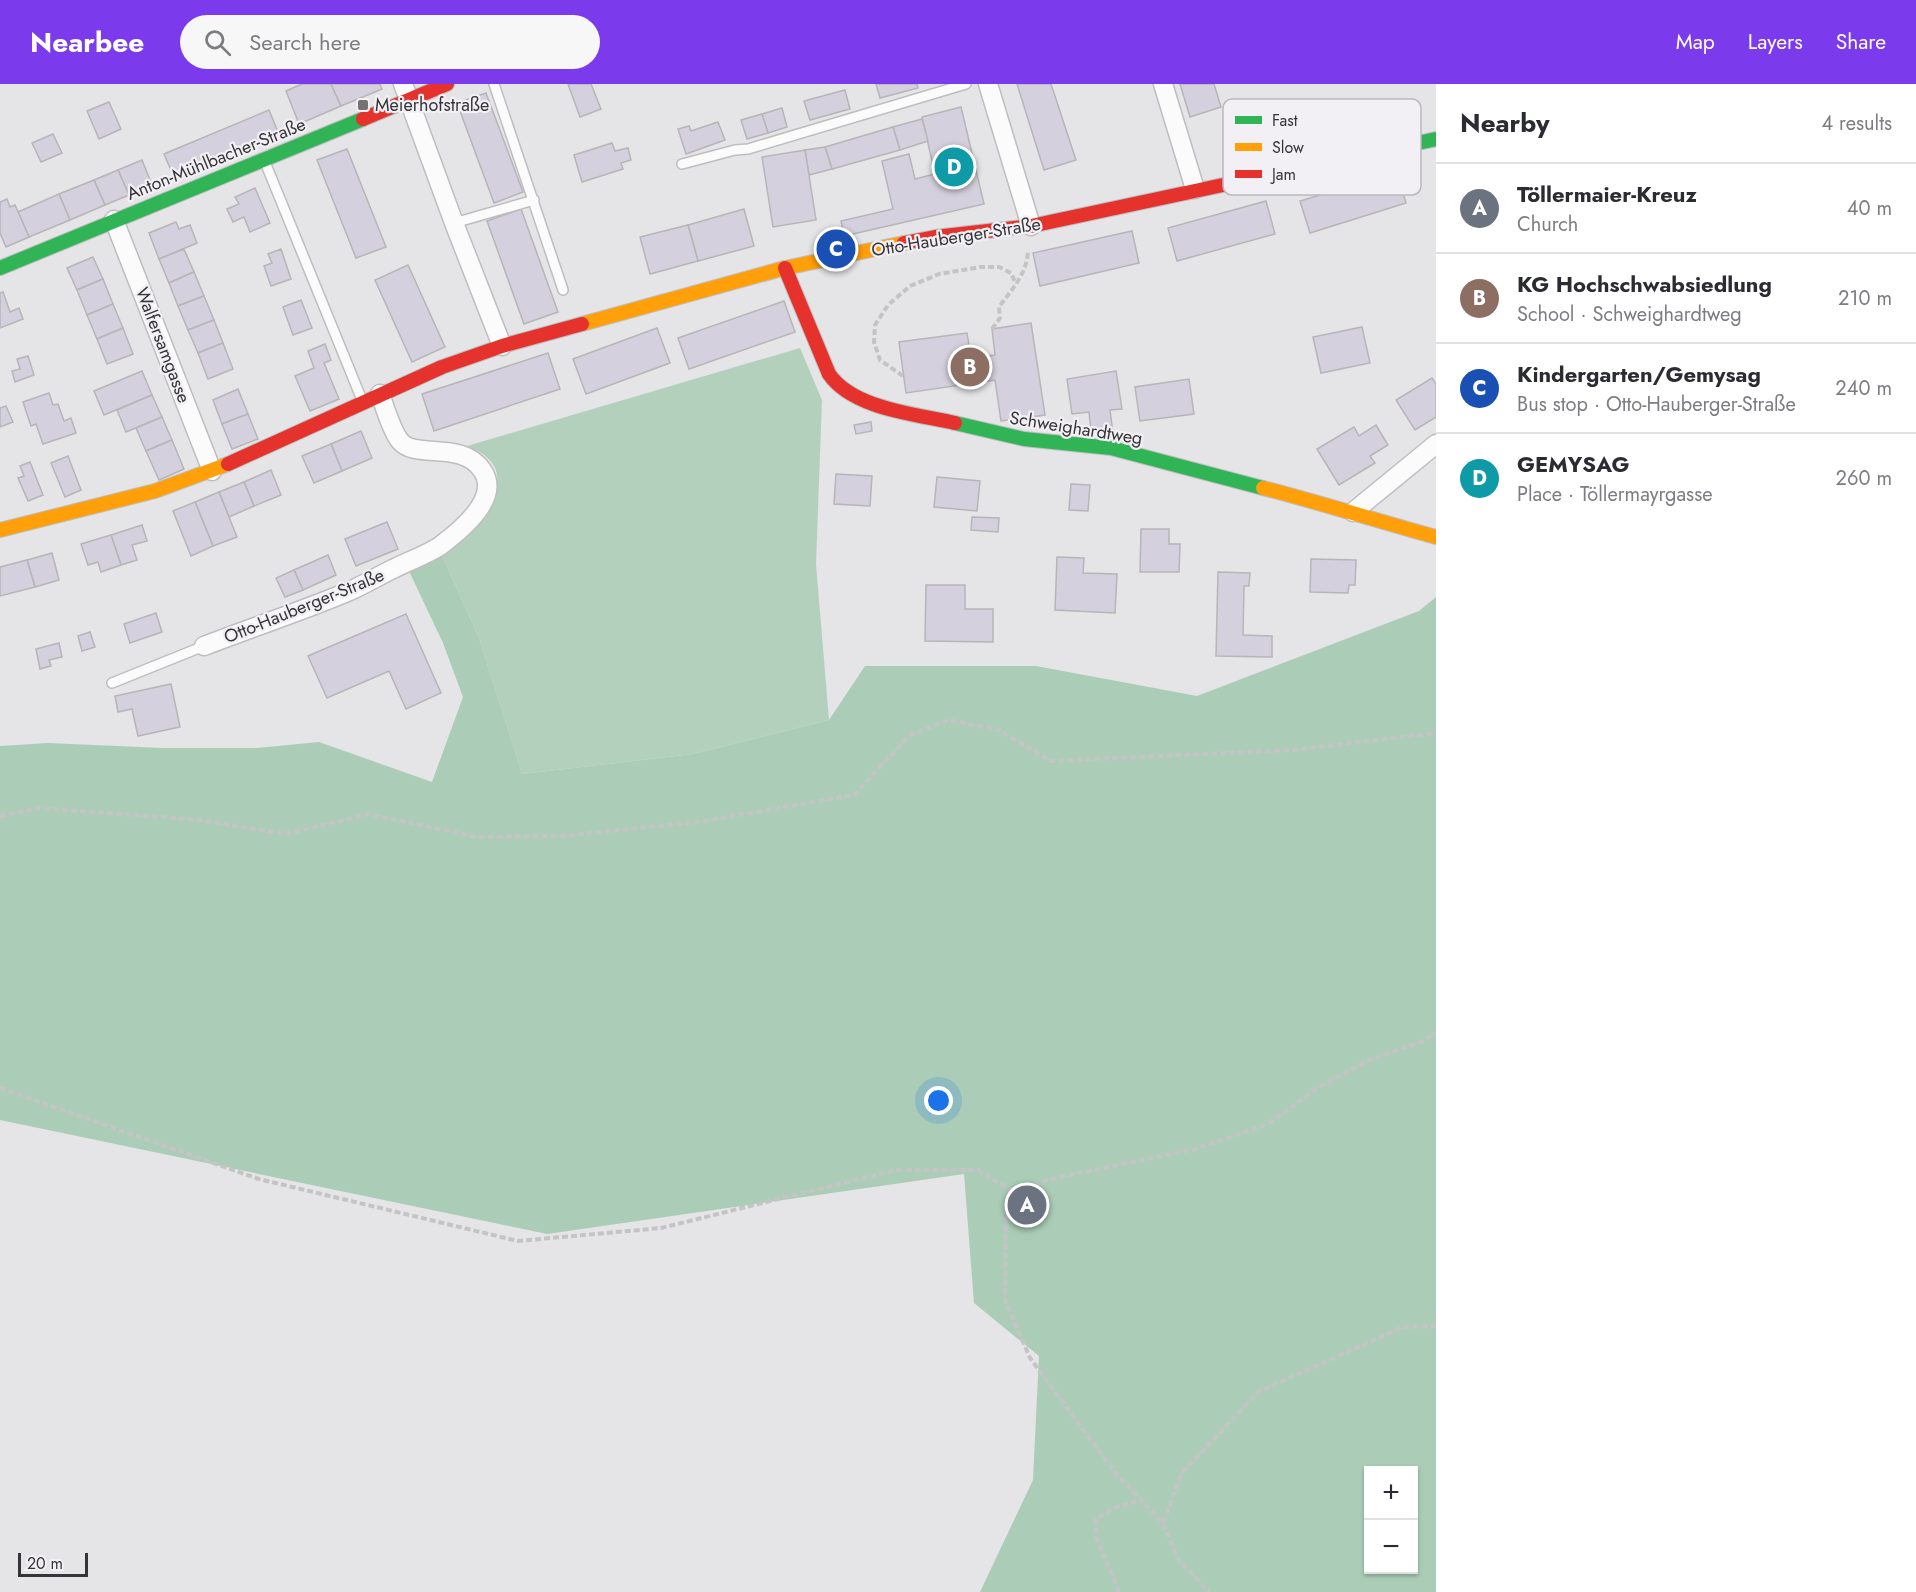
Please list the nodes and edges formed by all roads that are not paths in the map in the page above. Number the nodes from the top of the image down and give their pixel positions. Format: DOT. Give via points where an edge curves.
graph roads {
  1 [pos="447,84"];
  2 [pos="494,84"];
  3 [pos="966,84"];
  4 [pos="988,84"];
  5 [pos="1163,84"];
  6 [pos="406,92"];
  7 [pos="1436,139"];
  8 [pos="1421,142"];
  9 [pos="264,159"];
  10 [pos="682,164"];
  11 [pos="1223,183"];
  12 [pos="1195,189"];
  13 [pos="534,200"];
  14 [pos="114,220"];
  15 [pos="454,223"];
  16 [pos="1031,226"];
  17 [pos="784,267"];
  18 [pos="0,268"];
  19 [pos="563,290"];
  20 [pos="502,346"];
  21 [pos="380,394"];
  22 [pos="362,402"];
  23 [pos="1436,444"];
  24 [pos="212,471"];
  25 [pos="1353,512"];
  26 [pos="0,530"];
  27 [pos="1436,537"];
  28 [pos="204,646"];
  29 [pos="112,683"];
  1 -- 6 [label="street, Anton-Mühlbacher-Straße"];
  2 -- 13 [label="lane"];
  3 -- 10 [label="lane" via="748,149"];
  4 -- 16 [label="street"];
  5 -- 12 [label="street"];
  6 -- 9 [label="street, Anton-Mühlbacher-Straße"];
  6 -- 15 [label="street"];
  7 -- 8 [label="street, Otto-Hauberger-Straße"];
  9 -- 14 [label="street, Anton-Mühlbacher-Straße"];
  9 -- 22 [label="lane"];
  11 -- 12 [label="street, Otto-Hauberger-Straße"];
  12 -- 16 [label="street, Otto-Hauberger-Straße"];
  13 -- 15 [label="lane"];
  13 -- 19 [label="lane"];
  14 -- 18 [label="street, Anton-Mühlbacher-Straße"];
  14 -- 24 [label="street, Walfersamgasse"];
  15 -- 20 [label="street"];
  16 -- 17 [label="street, Otto-Hauberger-Straße" via="935,237"];
  17 -- 20 [label="street, Otto-Hauberger-Straße"];
  17 -- 25 [label="street, Schweighardtweg" via="829,374 847,392 873,404 1024,439 1111,448"];
  20 -- 21 [label="street, Otto-Hauberger-Straße"];
  21 -- 22 [label="street, Otto-Hauberger-Straße"];
  21 -- 28 [label="street, Otto-Hauberger-Straße" via="399,440 408,448 456,453 480,466 488,484 478,512 438,547 346,592"];
  22 -- 24 [label="street, Otto-Hauberger-Straße"];
  23 -- 25 [label="street"];
  24 -- 26 [label="street, Otto-Hauberger-Straße" via="154,491"];
  25 -- 27 [label="street, Schweighardtweg"];
  28 -- 29 [label="lane, Otto-Hauberger-Straße"];
}
